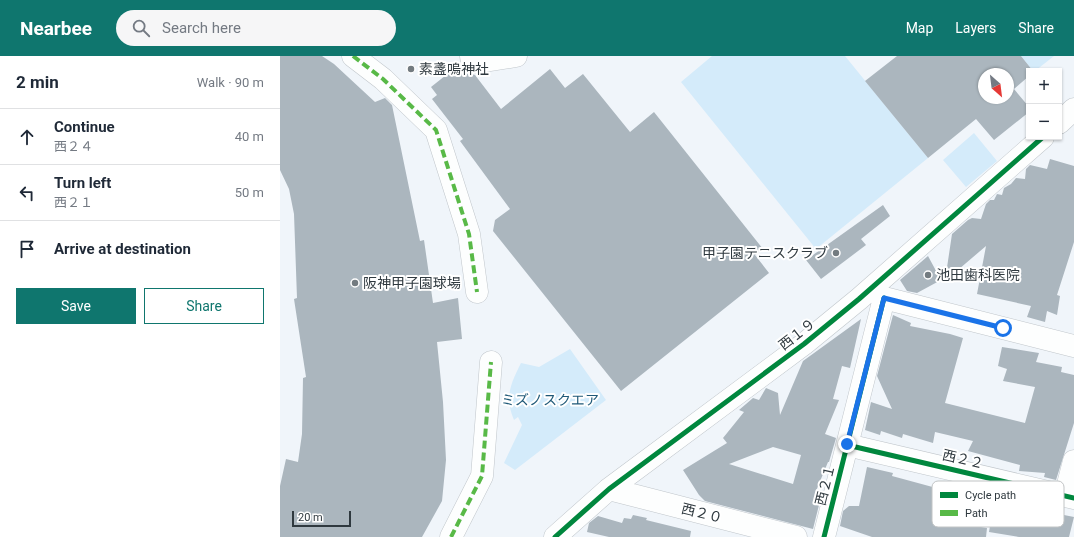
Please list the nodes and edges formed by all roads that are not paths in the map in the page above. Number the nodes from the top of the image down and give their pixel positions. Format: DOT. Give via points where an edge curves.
graph roads {
  1 [pos="352,56"];
  2 [pos="471,56"];
  3 [pos="516,56"];
  4 [pos="1040,140"];
  5 [pos="881,290"];
  6 [pos="477,292"];
  7 [pos="1074,346"];
  8 [pos="491,362"];
  9 [pos="847,444"];
  10 [pos="1074,461"];
  11 [pos="1003,481"];
  12 [pos="608,489"];
  13 [pos="1070,497"];
  14 [pos="451,537"];
  15 [pos="555,537"];
  16 [pos="796,537"];
  17 [pos="824,537"];
  1 -- 6 [label="street" via="383,79 436,130 469,234"];
  2 -- 3 [label="street" via="472,63"];
  4 -- 5 [label="street, 西１９"];
  5 -- 7 [label="street"];
  5 -- 9 [label="street, 西２１"];
  5 -- 12 [label="street, 西１９"];
  8 -- 14 [label="street" via="482,476"];
  9 -- 11 [label="street, 西２２"];
  9 -- 17 [label="street, 西２１"];
  10 -- 13 [label="street"];
  12 -- 15 [label="street, 西１９"];
  12 -- 16 [label="street, 西２０"];
}
